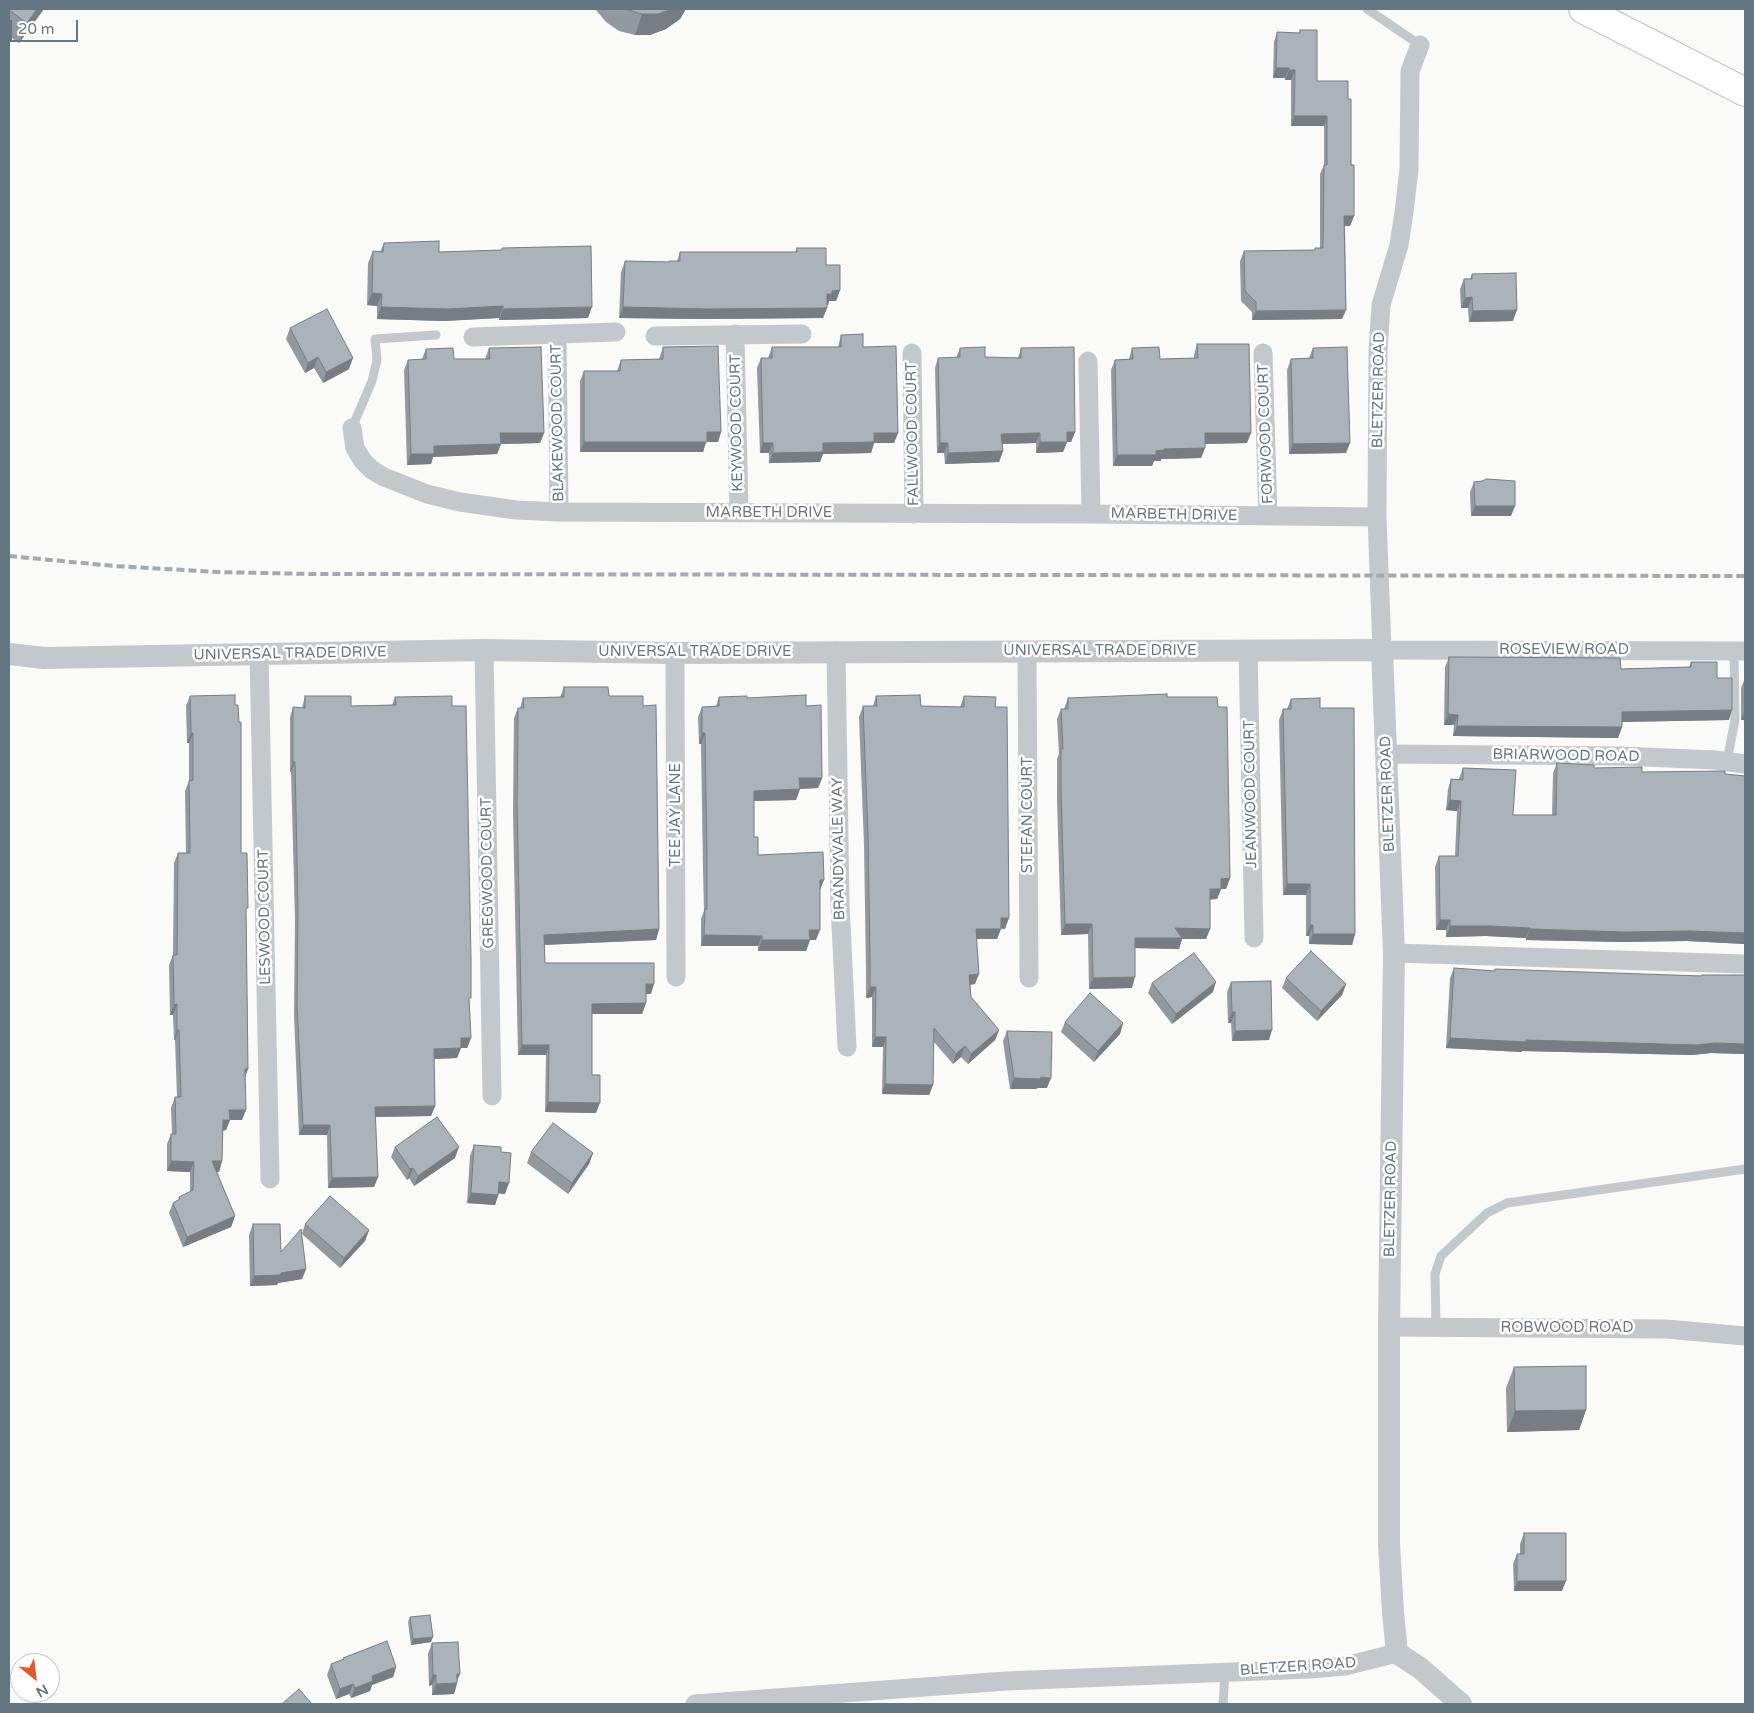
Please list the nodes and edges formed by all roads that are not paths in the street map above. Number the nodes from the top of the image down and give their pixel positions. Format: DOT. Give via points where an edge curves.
graph roads {
  1 [pos="1367,9"];
  2 [pos="1583,9"];
  3 [pos="1420,45"];
  4 [pos="1745,92"];
  5 [pos="616,332"];
  6 [pos="557,334"];
  7 [pos="735,334"];
  8 [pos="802,334"];
  9 [pos="436,335"];
  10 [pos="655,336"];
  11 [pos="473,337"];
  12 [pos="912,353"];
  13 [pos="1264,353"];
  14 [pos="1088,361"];
  15 [pos="352,428"];
  16 [pos="559,512"];
  17 [pos="739,512"];
  18 [pos="914,514"];
  19 [pos="1091,514"];
  20 [pos="1268,516"];
  21 [pos="1377,517"];
  22 [pos="484,650"];
  23 [pos="1248,650"];
  24 [pos="1382,650"];
  25 [pos="836,651"];
  26 [pos="1027,651"];
  27 [pos="1740,651"];
  28 [pos="675,653"];
  29 [pos="9,654"];
  30 [pos="259,654"];
  31 [pos="1387,754"];
  32 [pos="1736,763"];
  33 [pos="1254,938"];
  34 [pos="1394,953"];
  35 [pos="1745,964"];
  36 [pos="676,977"];
  37 [pos="1029,978"];
  38 [pos="847,1047"];
  39 [pos="492,1096"];
  40 [pos="1745,1169"];
  41 [pos="270,1179"];
  42 [pos="1389,1327"];
  43 [pos="1436,1327"];
  44 [pos="1745,1336"];
  45 [pos="1397,1653"];
  46 [pos="1225,1673"];
  47 [pos="1459,1703"];
  48 [pos="695,1704"];
  49 [pos="1223,1704"];
  1 -- 3 [label="lane"];
  2 -- 4 [label="highway"];
  3 -- 21 [label="street, BLETZER ROAD" via="1410,71 1409,169 1399,245 1381,305"];
  5 -- 6 [label="street, BLAKEWOOD COURT"];
  6 -- 11 [label="street, BLAKEWOOD COURT"];
  6 -- 16 [label="street, BLAKEWOOD COURT"];
  7 -- 8 [label="street, KEYWOOD COURT"];
  7 -- 10 [label="street, KEYWOOD COURT"];
  7 -- 17 [label="street, KEYWOOD COURT"];
  9 -- 15 [label="lane, MARBETH DRIVE" via="375,339 378,360"];
  12 -- 18 [label="street, FALLWOOD COURT"];
  13 -- 20 [label="street, FORWOOD COURT"];
  14 -- 19 [label="street"];
  15 -- 16 [label="street, MARBETH DRIVE" via="356,448 363,461 378,473 403,485 488,508"];
  16 -- 17 [label="street, MARBETH DRIVE"];
  17 -- 18 [label="street, MARBETH DRIVE"];
  18 -- 19 [label="street, MARBETH DRIVE"];
  19 -- 20 [label="street, MARBETH DRIVE"];
  20 -- 21 [label="street, MARBETH DRIVE"];
  21 -- 24 [label="street, BLETZER ROAD"];
  22 -- 28 [label="street, UNIVERSAL TRADE DRIVE"];
  22 -- 30 [label="street, UNIVERSAL TRADE DRIVE"];
  22 -- 39 [label="street, GREGWOOD COURT"];
  23 -- 24 [label="street, UNIVERSAL TRADE DRIVE"];
  23 -- 26 [label="street, UNIVERSAL TRADE DRIVE"];
  23 -- 33 [label="street, JEANWOOD COURT"];
  24 -- 27 [label="street, ROSEVIEW ROAD"];
  24 -- 31 [label="street, BLETZER ROAD"];
  25 -- 26 [label="street, UNIVERSAL TRADE DRIVE"];
  25 -- 28 [label="street, UNIVERSAL TRADE DRIVE"];
  25 -- 38 [label="street, BRANDYVALE WAY" via="840,904"];
  26 -- 37 [label="street, STEFAN COURT"];
  27 -- 32 [label="lane" via="1735,720"];
  28 -- 36 [label="street, TEE JAY LANE"];
  29 -- 30 [label="street, UNIVERSAL TRADE DRIVE" via="44,658"];
  30 -- 41 [label="street, LESWOOD COURT"];
  31 -- 32 [label="street, BRIARWOOD ROAD" via="1621,756"];
  31 -- 34 [label="street, BLETZER ROAD"];
  34 -- 35 [label="street"];
  34 -- 42 [label="street, BLETZER ROAD"];
  40 -- 43 [label="lane" via="1507,1203 1487,1213 1441,1256 1435,1274"];
  42 -- 43 [label="street, ROBWOOD ROAD"];
  42 -- 45 [label="street, BLETZER ROAD" via="1389,1544"];
  43 -- 44 [label="street, ROBWOOD ROAD" via="1666,1329"];
  45 -- 46 [label="street, BLETZER ROAD" via="1345,1666"];
  45 -- 47 [label="street" via="1420,1668"];
  46 -- 48 [label="street, BLETZER ROAD" via="1006,1681"];
  46 -- 49 [label="lane"];
}
